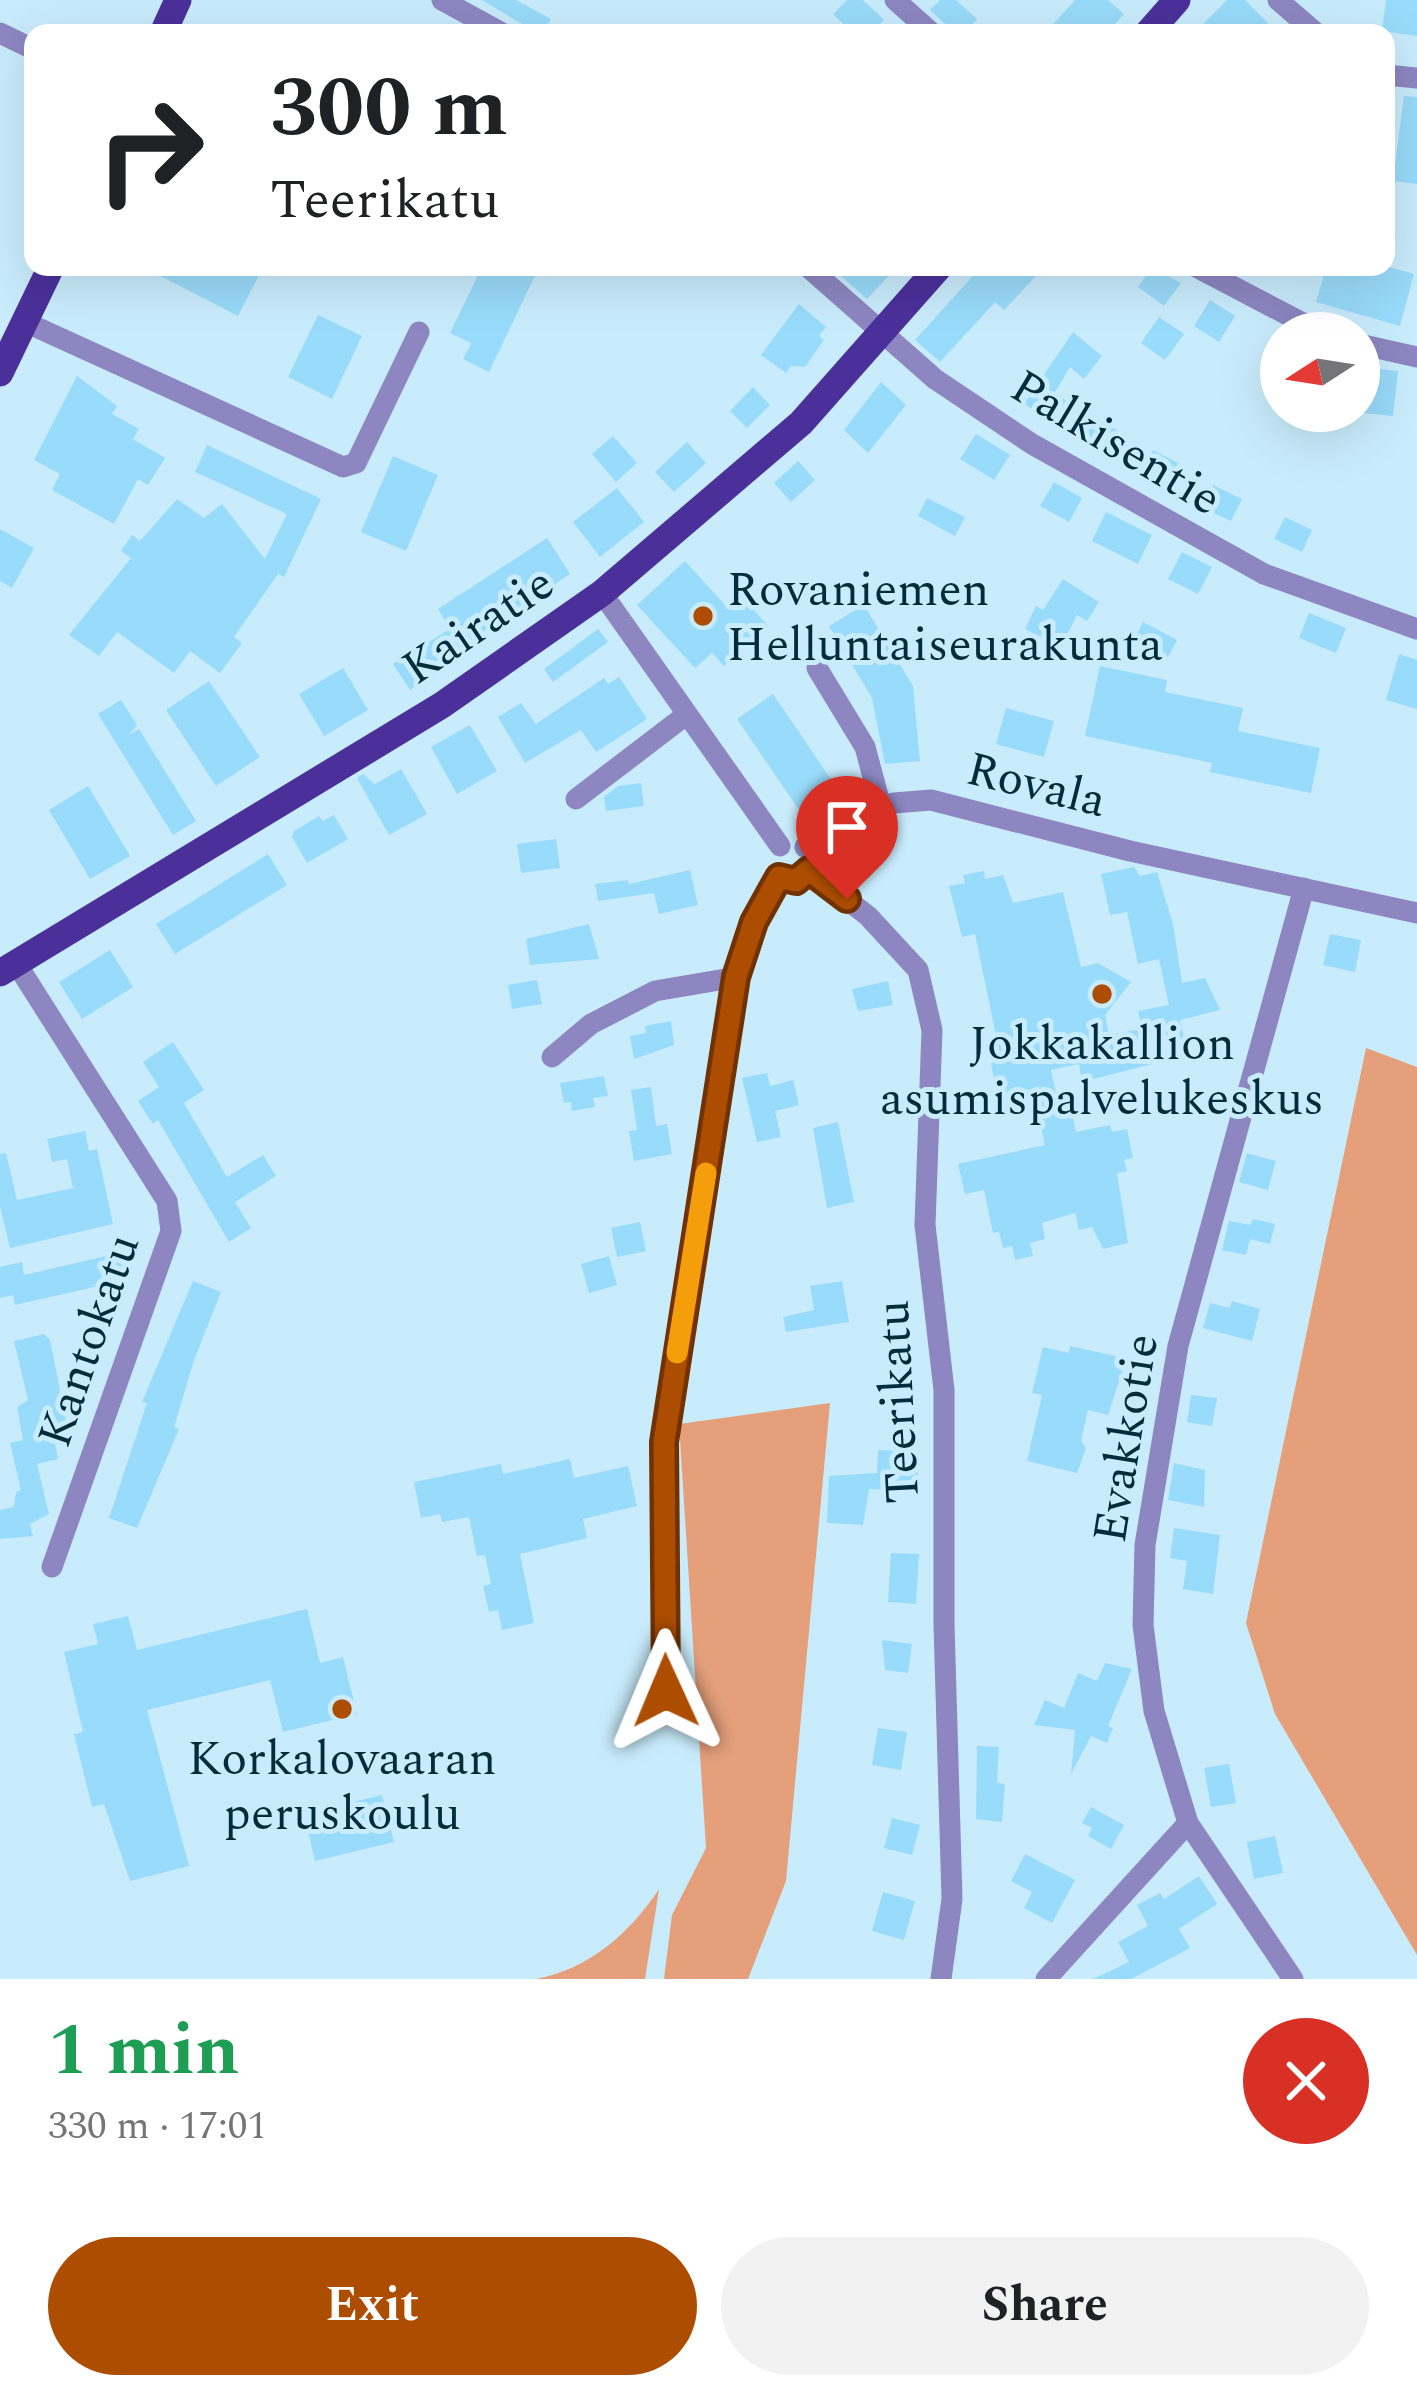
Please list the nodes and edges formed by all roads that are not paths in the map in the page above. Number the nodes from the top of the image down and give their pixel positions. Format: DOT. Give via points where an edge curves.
graph roads {
  1 [pos="442,0"];
  2 [pos="896,0"];
  3 [pos="1177,0"];
  4 [pos="1278,0"];
  5 [pos="486,24"];
  6 [pos="922,24"];
  7 [pos="1156,24"];
  8 [pos="1306,24"];
  9 [pos="47,276"];
  10 [pos="818,276"];
  11 [pos="931,276"];
  12 [pos="1213,276"];
  13 [pos="1282,312"];
  14 [pos="25,322"];
  15 [pos="879,331"];
  16 [pos="418,332"];
  17 [pos="1380,349"];
  18 [pos="1417,357"];
  19 [pos="0,373"];
  20 [pos="602,593"];
  21 [pos="1417,629"];
  22 [pos="817,668"];
  23 [pos="686,715"];
  24 [pos="576,799"];
  25 [pos="881,807"];
  26 [pos="780,846"];
  27 [pos="805,847"];
  28 [pos="809,870"];
  29 [pos="779,877"];
  30 [pos="1304,888"];
  31 [pos="1417,913"];
  32 [pos="8,968"];
  33 [pos="736,977"];
  34 [pos="552,1057"];
  35 [pos="52,1567"];
  36 [pos="666,1691"];
  37 [pos="1189,1823"];
  38 [pos="941,1979"];
  39 [pos="1046,1979"];
  40 [pos="1292,1979"];
  1 -- 5 [label="street"];
  2 -- 6 [label="street"];
  3 -- 7 [label="main road"];
  4 -- 8 [label="street"];
  9 -- 14 [label="main road"];
  10 -- 15 [label="street, Palkisentie"];
  11 -- 15 [label="main road, Kairatie"];
  12 -- 13 [label="street"];
  14 -- 16 [label="street" via="344,467 356,463"];
  14 -- 19 [label="main road"];
  15 -- 20 [label="main road, Kairatie" via="800,423"];
  15 -- 21 [label="street, Palkisentie" via="1012,431 1165,522 1264,574"];
  17 -- 18 [label="street"];
  20 -- 23 [label="street"];
  20 -- 32 [label="main road, Kairatie" via="442,705"];
  22 -- 25 [label="street" via="866,747"];
  23 -- 24 [label="street"];
  23 -- 26 [label="street"];
  25 -- 27 [label="street, Rovala"];
  25 -- 30 [label="street, Rovala" via="960,803"];
  26 -- 27 [label="street"];
  26 -- 29 [label="street" via="772,861"];
  27 -- 28 [label="street"];
  28 -- 29 [label="street" via="796,881"];
  28 -- 38 [label="street, Teerikatu" via="918,970 932,1030 926,1225 944,1390 952,1899"];
  29 -- 33 [label="street"];
  30 -- 31 [label="street, Rovala"];
  30 -- 37 [label="street, Evakkotie" via="1178,1346 1145,1545 1143,1625 1154,1711"];
  32 -- 35 [label="street, Kantokatu" via="166,1202 171,1231"];
  33 -- 34 [label="street" via="656,991 591,1024"];
  33 -- 36 [label="street" via="664,1442"];
  37 -- 39 [label="street"];
  37 -- 40 [label="street, Evakkotie"];
}
